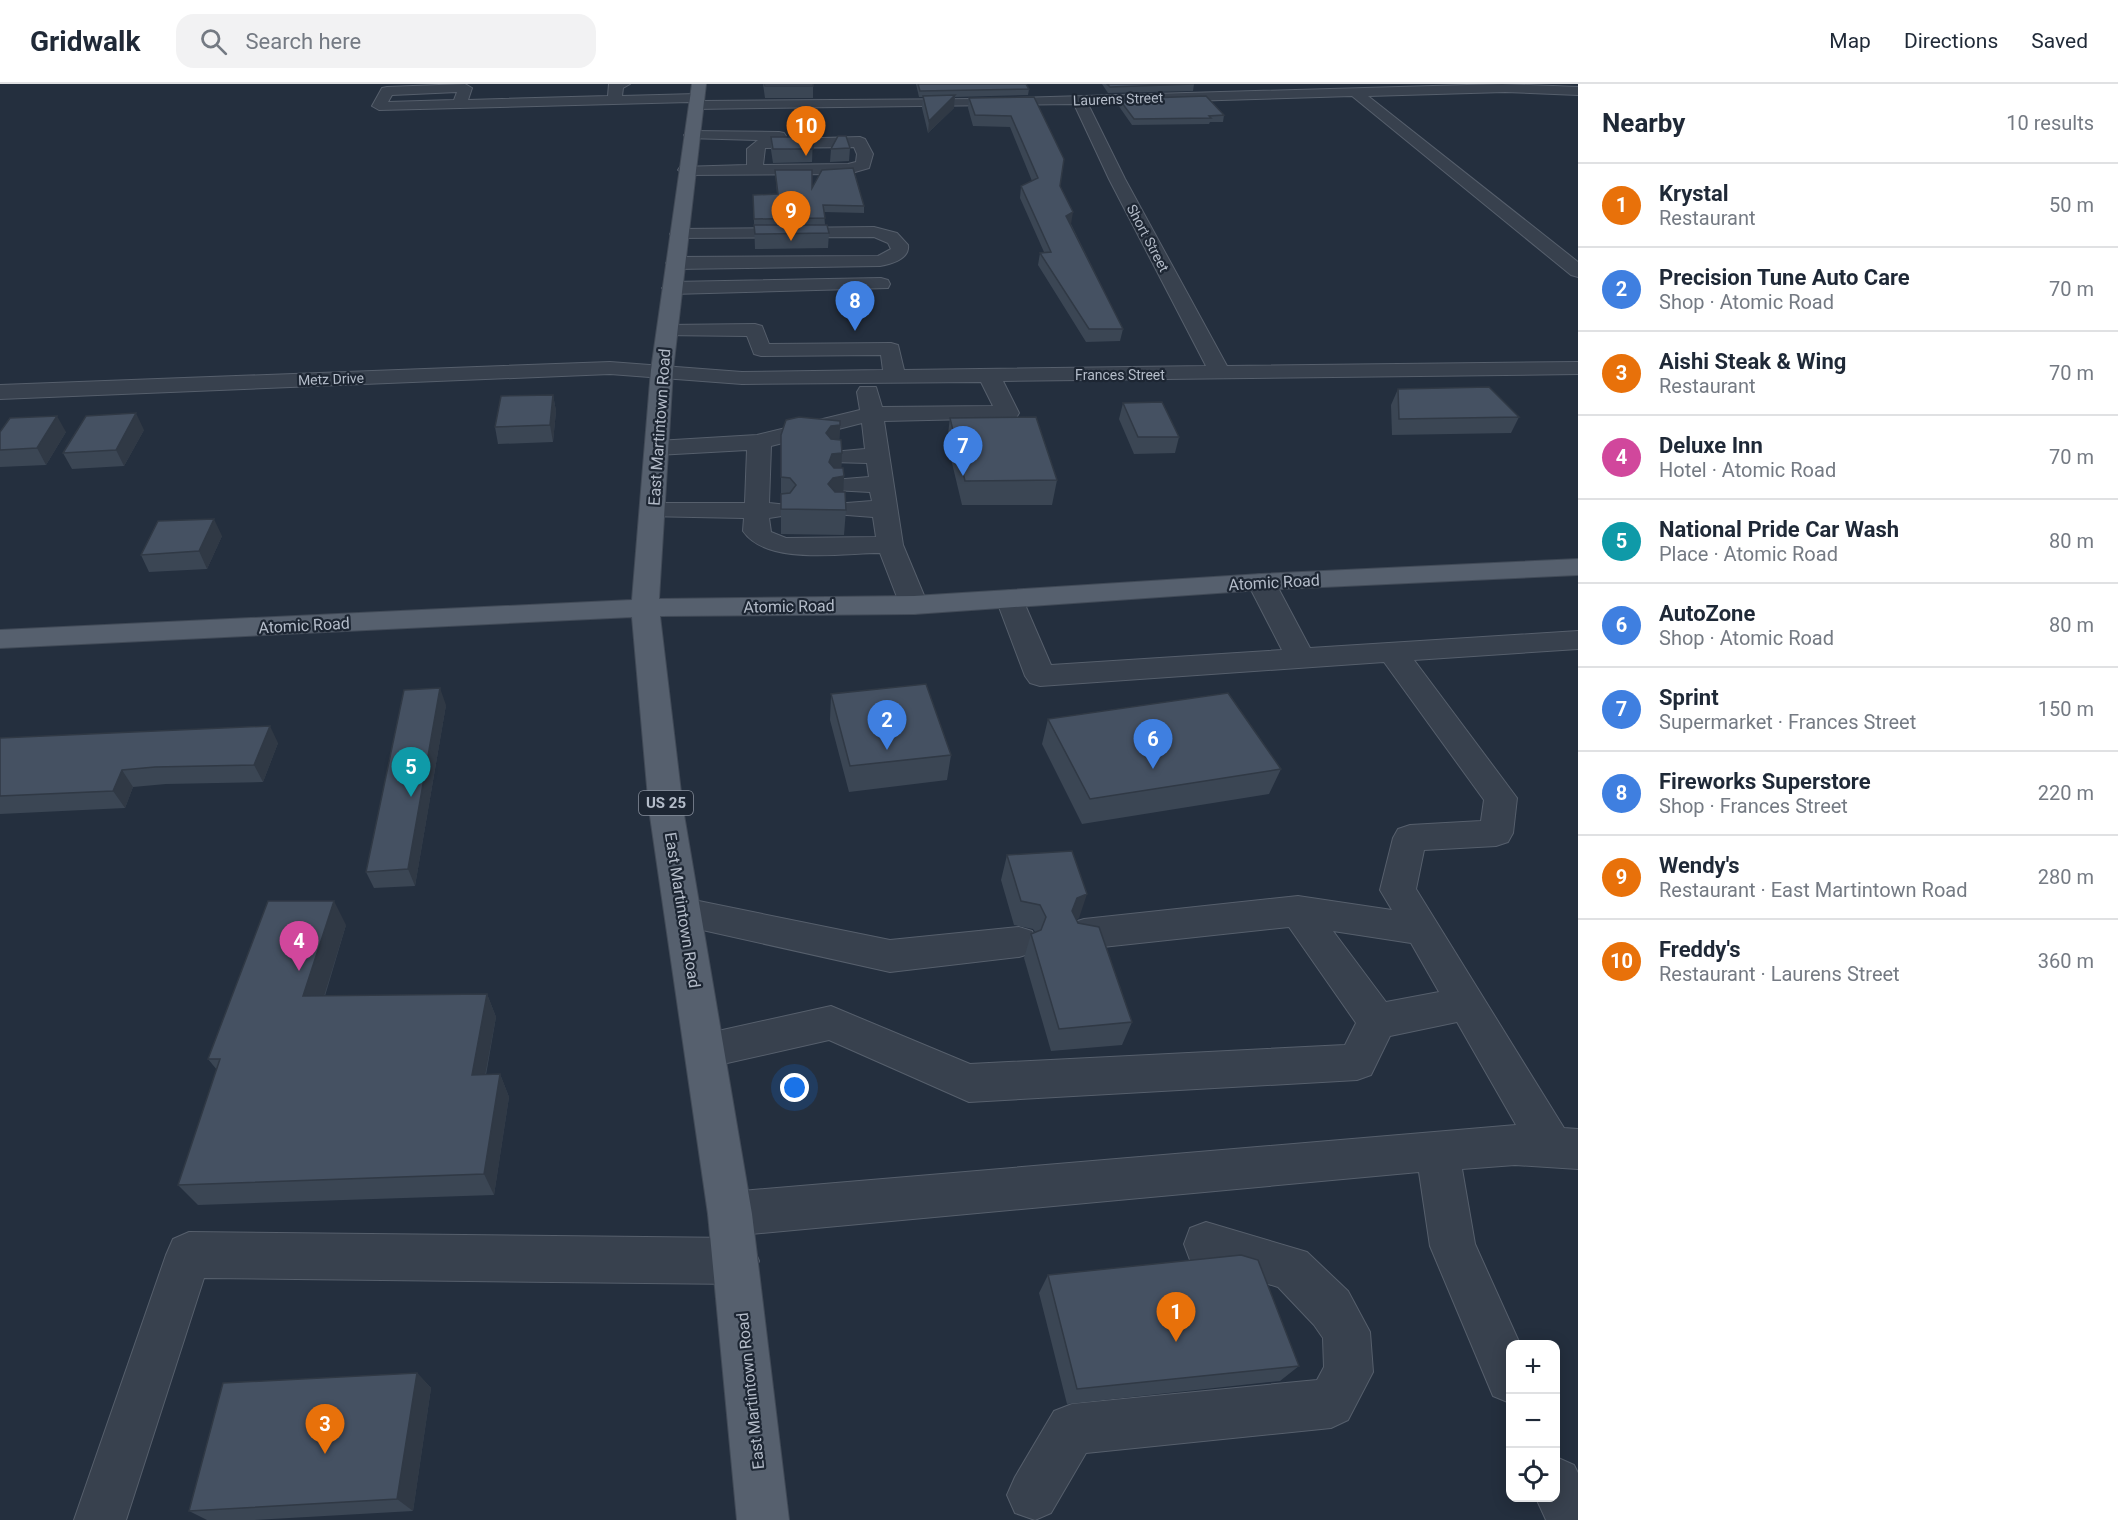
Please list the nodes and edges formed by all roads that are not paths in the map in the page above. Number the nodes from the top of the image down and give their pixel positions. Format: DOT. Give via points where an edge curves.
graph roads {
  1 [pos="623,84"];
  2 [pos="975,84"];
  3 [pos="1356,90"];
  4 [pos="1578,91"];
  5 [pos="615,100"];
  6 [pos="1079,100"];
  7 [pos="876,103"];
  8 [pos="978,103"];
  9 [pos="460,104"];
  10 [pos="780,119"];
  11 [pos="695,123"];
  12 [pos="755,170"];
  13 [pos="880,261"];
  14 [pos="675,262"];
  15 [pos="1578,271"];
  16 [pos="751,308"];
  17 [pos="667,331"];
  18 [pos="1578,368"];
  19 [pos="662,370"];
  20 [pos="1221,374"];
  21 [pos="989,376"];
  22 [pos="866,377"];
  23 [pos="894,377"];
  24 [pos="0,392"];
  25 [pos="872,414"];
  26 [pos="657,448"];
  27 [pos="766,454"];
  28 [pos="877,456"];
  29 [pos="840,457"];
  30 [pos="882,484"];
  31 [pos="769,498"];
  32 [pos="885,509"];
  33 [pos="653,511"];
  34 [pos="890,545"];
  35 [pos="1578,567"];
  36 [pos="1261,582"];
  37 [pos="1010,599"];
  38 [pos="914,605"];
  39 [pos="645,608"];
  40 [pos="0,639"];
  41 [pos="1578,640"];
  42 [pos="1392,652"];
  43 [pos="1301,658"];
  44 [pos="1298,911"];
  45 [pos="684,913"];
  46 [pos="1422,930"];
  47 [pos="1084,934"];
  48 [pos="1019,942"];
  49 [pos="1466,1004"];
  50 [pos="1377,1021"];
  51 [pos="705,1050"];
  52 [pos="1566,1148"];
  53 [pos="1437,1150"];
  54 [pos="730,1214"];
  55 [pos="1206,1244"];
  56 [pos="736,1261"];
  57 [pos="1506,1370"];
  58 [pos="1560,1492"];
  59 [pos="1033,1495"];
  60 [pos="100,1520"];
  61 [pos="763,1520"];
  62 [pos="1572,1520"];
  1 -- 5 [label="street" via="616,84"];
  2 -- 8 [label="street"];
  3 -- 4 [label="street, Laurens Street"];
  3 -- 6 [label="street, Laurens Street"];
  3 -- 15 [label="street"];
  5 -- 9 [label="street"];
  5 -- 11 [label="street"];
  6 -- 8 [label="street, Laurens Street"];
  6 -- 20 [label="street, Short Street" via="1116,178"];
  7 -- 8 [label="street, Laurens Street"];
  7 -- 11 [label="street, Laurens Street"];
  7 -- 11 [label="street" via="863,89"];
  9 -- 9 [label="street" via="414,105 378,106 387,90 465,88"];
  10 -- 11 [label="street" via="779,136"];
  11 -- 12 [label="street"];
  11 -- 14 [label="main road, East Martintown Road / US 25"];
  12 -- 12 [label="street" via="848,169 863,165 865,160 860,142 765,144 750,152"];
  13 -- 14 [label="street"];
  13 -- 14 [label="street" via="900,250 899,243 874,232"];
  13 -- 16 [label="street" via="882,301"];
  14 -- 16 [label="street"];
  14 -- 17 [label="main road, East Martintown Road / US 25"];
  16 -- 17 [label="street"];
  16 -- 23 [label="street" via="761,350 891,349"];
  17 -- 19 [label="main road, East Martintown Road / US 25"];
  18 -- 20 [label="street, Frances Street"];
  19 -- 22 [label="street, Frances Street" via="742,378"];
  19 -- 24 [label="street, Metz Drive" via="610,368"];
  19 -- 26 [label="main road, East Martintown Road / US 25"];
  20 -- 21 [label="street, Frances Street"];
  21 -- 23 [label="street, Frances Street"];
  21 -- 25 [label="street" via="1008,412"];
  22 -- 23 [label="street, Frances Street"];
  22 -- 25 [label="street"];
  25 -- 27 [label="street" via="806,428"];
  25 -- 28 [label="street"];
  26 -- 27 [label="street"];
  26 -- 33 [label="main road, East Martintown Road / US 25"];
  27 -- 31 [label="street"];
  28 -- 29 [label="street"];
  28 -- 30 [label="street"];
  30 -- 32 [label="street"];
  30 -- 32 [label="street" via="842,497"];
  31 -- 33 [label="street"];
  31 -- 34 [label="street" via="756,531 782,546"];
  32 -- 34 [label="street"];
  33 -- 39 [label="main road, East Martintown Road / US 25"];
  34 -- 38 [label="street"];
  35 -- 36 [label="main road, Atomic Road"];
  36 -- 37 [label="main road, Atomic Road"];
  36 -- 43 [label="street"];
  37 -- 38 [label="main road, Atomic Road"];
  37 -- 43 [label="street" via="1040,675"];
  38 -- 39 [label="main road, Atomic Road"];
  39 -- 40 [label="main road, Atomic Road"];
  39 -- 45 [label="main road, East Martintown Road / US 25" via="666,808"];
  41 -- 42 [label="street"];
  42 -- 43 [label="street"];
  42 -- 46 [label="street" via="1501,798 1496,833 1410,838 1398,890"];
  44 -- 46 [label="street"];
  44 -- 47 [label="street"];
  44 -- 50 [label="street"];
  45 -- 48 [label="street" via="890,956"];
  45 -- 51 [label="main road, East Martintown Road / US 25"];
  46 -- 49 [label="street"];
  49 -- 50 [label="street"];
  49 -- 52 [label="street"];
  50 -- 51 [label="street" via="1357,1062 969,1083 831,1023"];
  51 -- 54 [label="main road, East Martintown Road / US 25"];
  52 -- 53 [label="street" via="1515,1145"];
  53 -- 54 [label="street"];
  53 -- 57 [label="street" via="1453,1246"];
  54 -- 56 [label="main road, East Martintown Road / US 25"];
  55 -- 59 [label="street" via="1291,1268 1331,1308 1346,1332 1349,1372 1331,1403 1072,1429"];
  56 -- 60 [label="street" via="189,1255"];
  56 -- 61 [label="main road, East Martintown Road / US 25"];
  58 -- 62 [label="street"];
}
